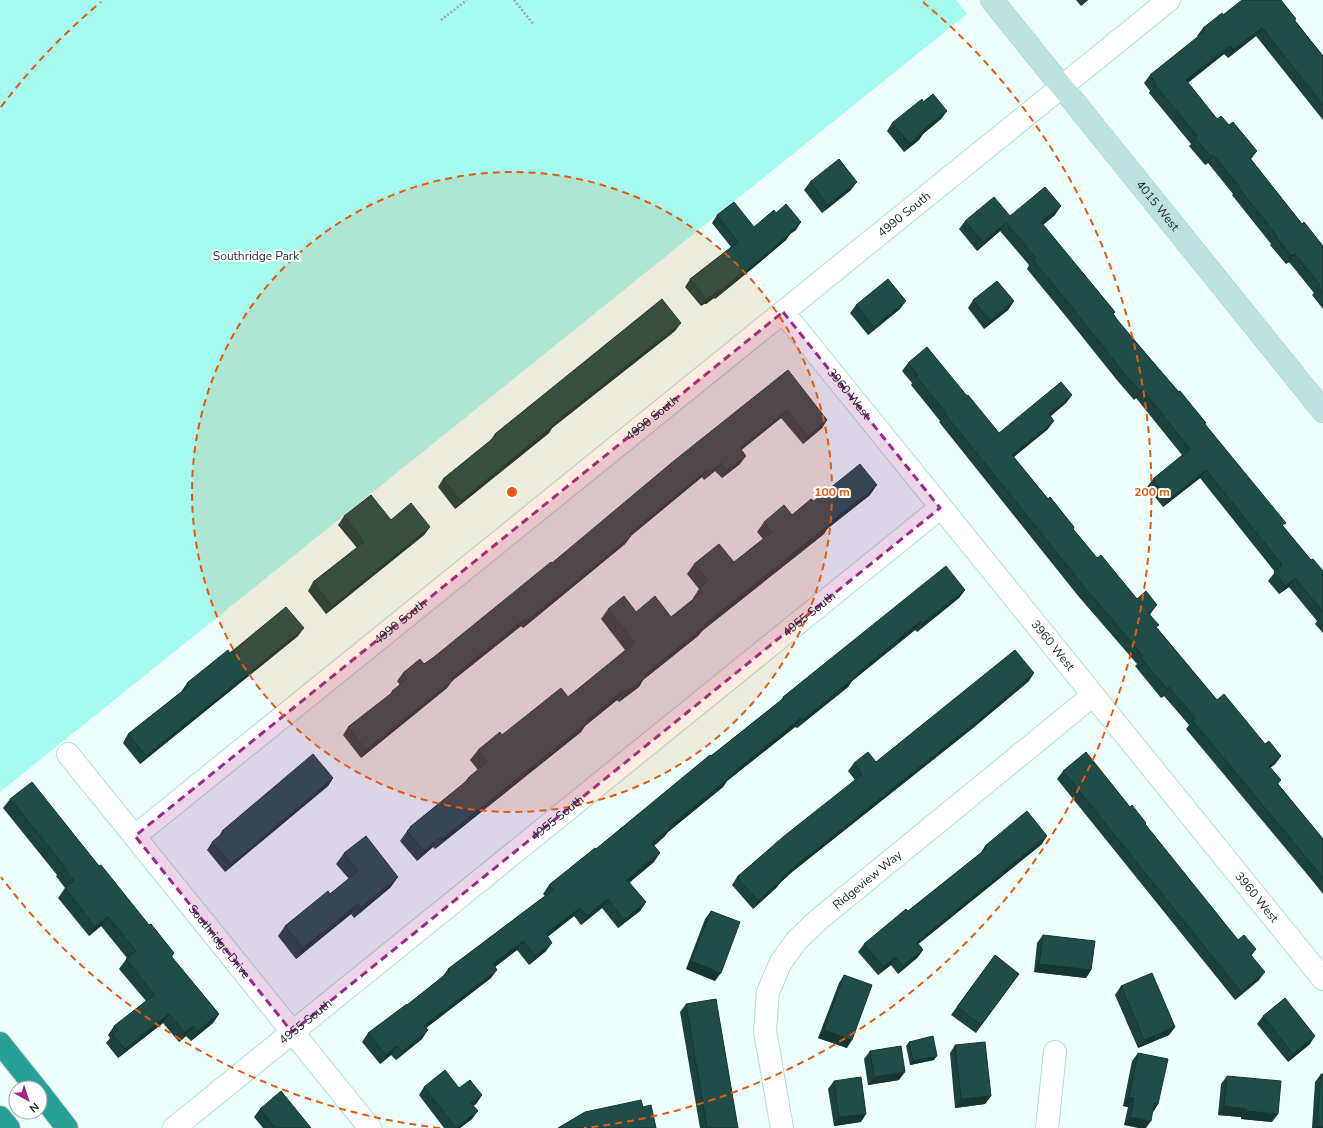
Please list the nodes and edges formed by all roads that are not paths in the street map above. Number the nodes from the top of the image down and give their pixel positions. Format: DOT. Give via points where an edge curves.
graph roads {
  1 [pos="992,0"];
  2 [pos="1169,0"];
  3 [pos="1061,87"];
  4 [pos="783,312"];
  5 [pos="1323,411"];
  6 [pos="940,508"];
  7 [pos="1092,696"];
  8 [pos="68,754"];
  9 [pos="135,836"];
  10 [pos="1323,979"];
  11 [pos="292,1032"];
  12 [pos="0,1043"];
  13 [pos="1055,1052"];
  14 [pos="30,1080"];
  15 [pos="48,1104"];
  16 [pos="0,1117"];
  17 [pos="9,1128"];
  18 [pos="67,1128"];
  19 [pos="174,1128"];
  20 [pos="370,1128"];
  21 [pos="782,1128"];
  22 [pos="1047,1128"];
  1 -- 3 [label="street, 4015 West"];
  2 -- 3 [label="street, 4990 South"];
  3 -- 4 [label="street, 4990 South"];
  3 -- 5 [label="street, 4015 West"];
  4 -- 6 [label="street, 3960 West"];
  4 -- 9 [label="street, 4990 South"];
  6 -- 7 [label="street, 3960 West"];
  6 -- 11 [label="street, 4955 South"];
  7 -- 10 [label="street, 3960 West"];
  7 -- 21 [label="street, Ridgeview Way" via="818,920 797,940 781,962 768,992 765,1031"];
  8 -- 9 [label="street, Southridge Drive"];
  9 -- 11 [label="street, Southridge Drive"];
  11 -- 19 [label="street, 4955 South"];
  11 -- 20 [label="street, Southridge Drive"];
  12 -- 14 [label="highway"];
  13 -- 22 [label="street"];
  15 -- 18 [label="highway"];
  16 -- 17 [label="highway"];
}
